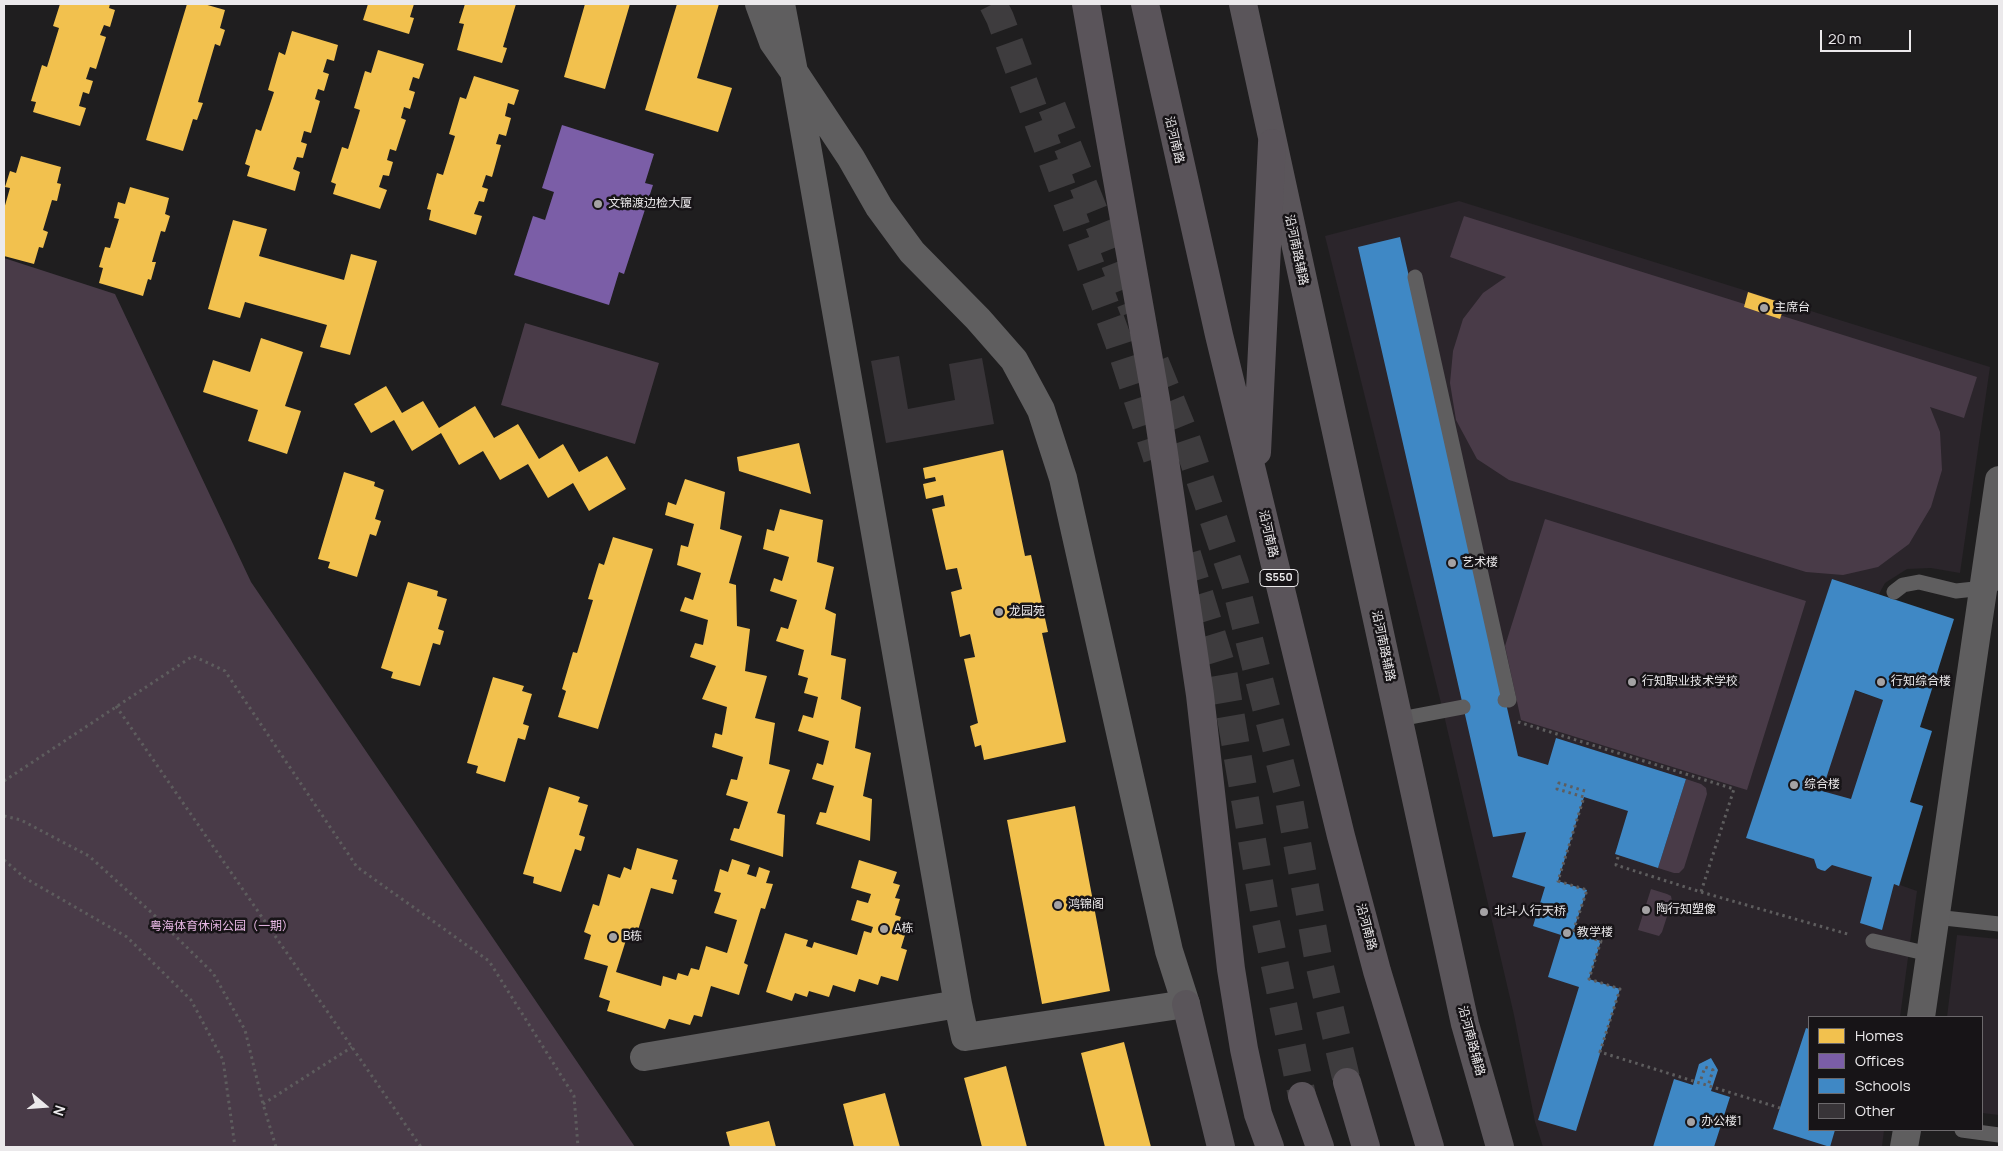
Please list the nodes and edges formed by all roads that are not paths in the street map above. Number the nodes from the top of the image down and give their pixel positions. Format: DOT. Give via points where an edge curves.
graph roads {
  1 [pos="758,4"];
  2 [pos="781,4"];
  3 [pos="1086,4"];
  4 [pos="1145,4"];
  5 [pos="1243,4"];
  6 [pos="794,72"];
  7 [pos="1272,143"];
  8 [pos="1415,277"];
  9 [pos="1999,480"];
  10 [pos="1255,481"];
  11 [pos="1991,585"];
  12 [pos="1894,592"];
  13 [pos="1507,700"];
  14 [pos="1463,708"];
  15 [pos="1400,719"];
  16 [pos="1934,917"];
  17 [pos="1999,924"];
  18 [pos="1873,941"];
  19 [pos="1929,954"];
  20 [pos="958,1004"];
  21 [pos="1186,1004"];
  22 [pos="1921,1016"];
  23 [pos="644,1057"];
  24 [pos="1346,1082"];
  25 [pos="1302,1096"];
  26 [pos="1258,1114"];
  27 [pos="1907,1131"];
  28 [pos="1969,1131"];
  29 [pos="1999,1135"];
  30 [pos="1221,1147"];
  31 [pos="1259,1147"];
  32 [pos="1270,1147"];
  33 [pos="1320,1147"];
  34 [pos="1366,1147"];
  35 [pos="1430,1147"];
  36 [pos="1500,1147"];
  37 [pos="1904,1147"];
  1 -- 6 [label="street" via="773,42"];
  2 -- 6 [label="street"];
  3 -- 26 [label="highway" via="1156,400 1200,696 1231,969"];
  4 -- 10 [label="highway, 沿河南路 / S550"];
  5 -- 7 [label="main road"];
  6 -- 20 [label="street"];
  6 -- 21 [label="street" via="879,207 912,252 1014,360 1040,410 1062,478 1169,951"];
  7 -- 10 [label="highway"];
  7 -- 15 [label="main road, 沿河南路辅路"];
  8 -- 13 [label="lane"];
  9 -- 11 [label="street"];
  10 -- 35 [label="highway, 沿河南路 / S550" via="1344,846 1377,971"];
  11 -- 12 [label="lane" via="1956,592 1919,582 1903,585"];
  11 -- 16 [label="street"];
  14 -- 15 [label="lane"];
  15 -- 36 [label="main road, 沿河南路辅路" via="1465,1024"];
  16 -- 17 [label="lane"];
  16 -- 19 [label="street"];
  18 -- 19 [label="lane"];
  19 -- 22 [label="street"];
  20 -- 21 [label="street" via="965,1038"];
  20 -- 23 [label="street"];
  21 -- 30 [label="main road"];
  24 -- 34 [label="highway"];
  25 -- 33 [label="highway"];
  26 -- 31 [label="highway"];
  26 -- 32 [label="highway"];
  27 -- 37 [label="street"];
  28 -- 29 [label="lane"];
}
